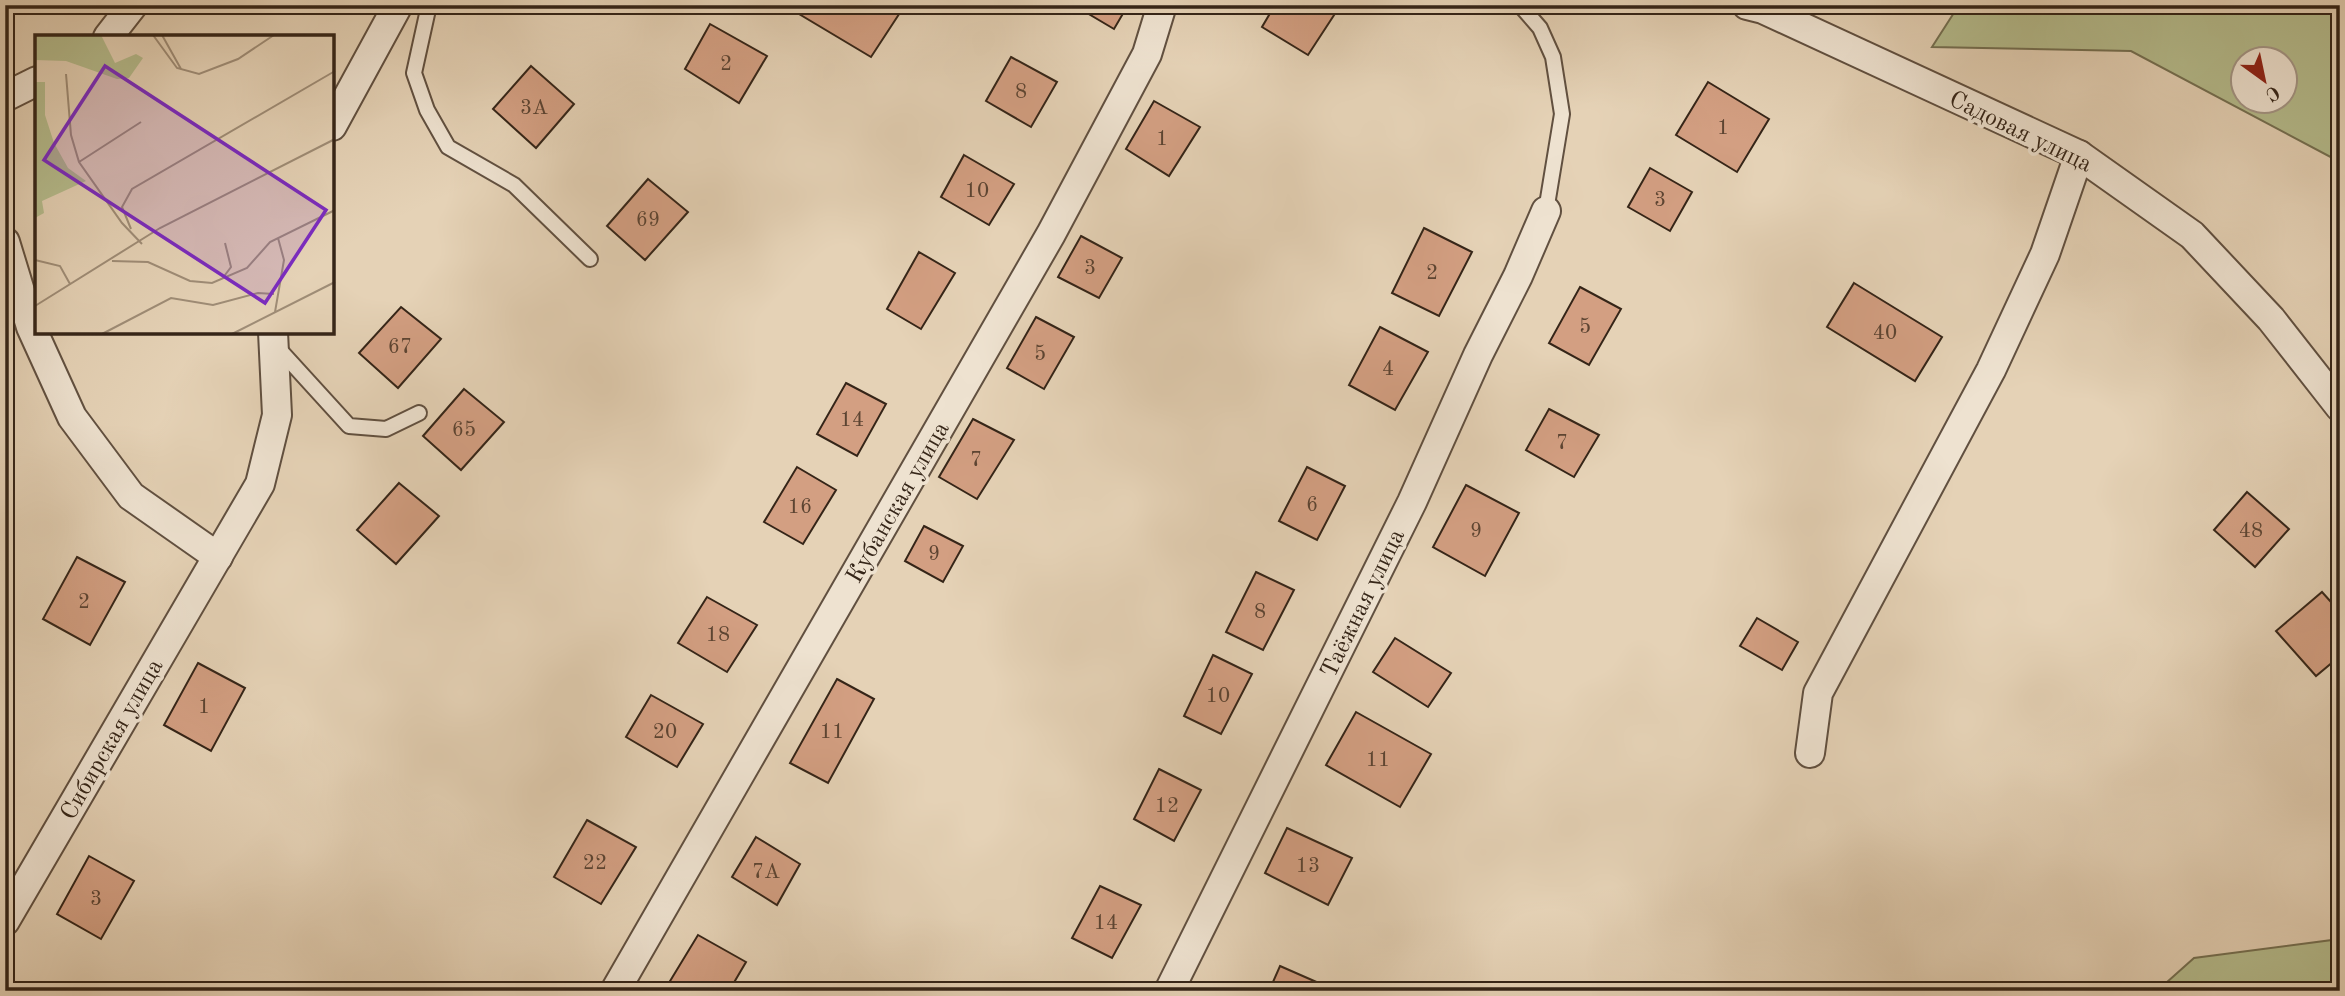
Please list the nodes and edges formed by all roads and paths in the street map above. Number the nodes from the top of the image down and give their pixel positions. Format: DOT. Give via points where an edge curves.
graph roads {
  1 [pos="133,5"];
  2 [pos="398,5"];
  3 [pos="429,5"];
  4 [pos="1162,5"];
  5 [pos="1520,5"];
  6 [pos="1747,5"];
  7 [pos="110,35"];
  8 [pos="35,82"];
  9 [pos="5,97"];
  10 [pos="334,122"];
  11 [pos="2079,155"];
  12 [pos="1546,211"];
  13 [pos="5,242"];
  14 [pos="590,259"];
  15 [pos="274,338"];
  16 [pos="2340,407"];
  17 [pos="419,413"];
  18 [pos="218,557"];
  19 [pos="1810,753"];
  20 [pos="5,921"];
  21 [pos="615,991"];
  22 [pos="1169,991"];
  1 -- 7 [label="street"];
  2 -- 10 [label="street"];
  3 -- 14 [label="lane" via="414,73 448,148 514,185"];
  4 -- 21 [label="street, Кубанская улица" via="1147,54 1051,234"];
  5 -- 12 [label="lane" via="1540,28 1553,57 1562,114"];
  6 -- 11 [label="street, Садовая улица"];
  8 -- 9 [label="street"];
  11 -- 16 [label="street, Садовая улица" via="2192,236 2271,319"];
  11 -- 19 [label="street" via="2046,254 1991,370 1818,693"];
  12 -- 22 [label="street, Таёжная улица" via="1412,502"];
  13 -- 18 [label="street" via="31,327 72,417 131,496"];
  15 -- 17 [label="lane" via="349,426 386,429"];
  15 -- 18 [label="street, Сибирская улица" via="277,415 260,484"];
  18 -- 20 [label="street, Сибирская улица"];
}
